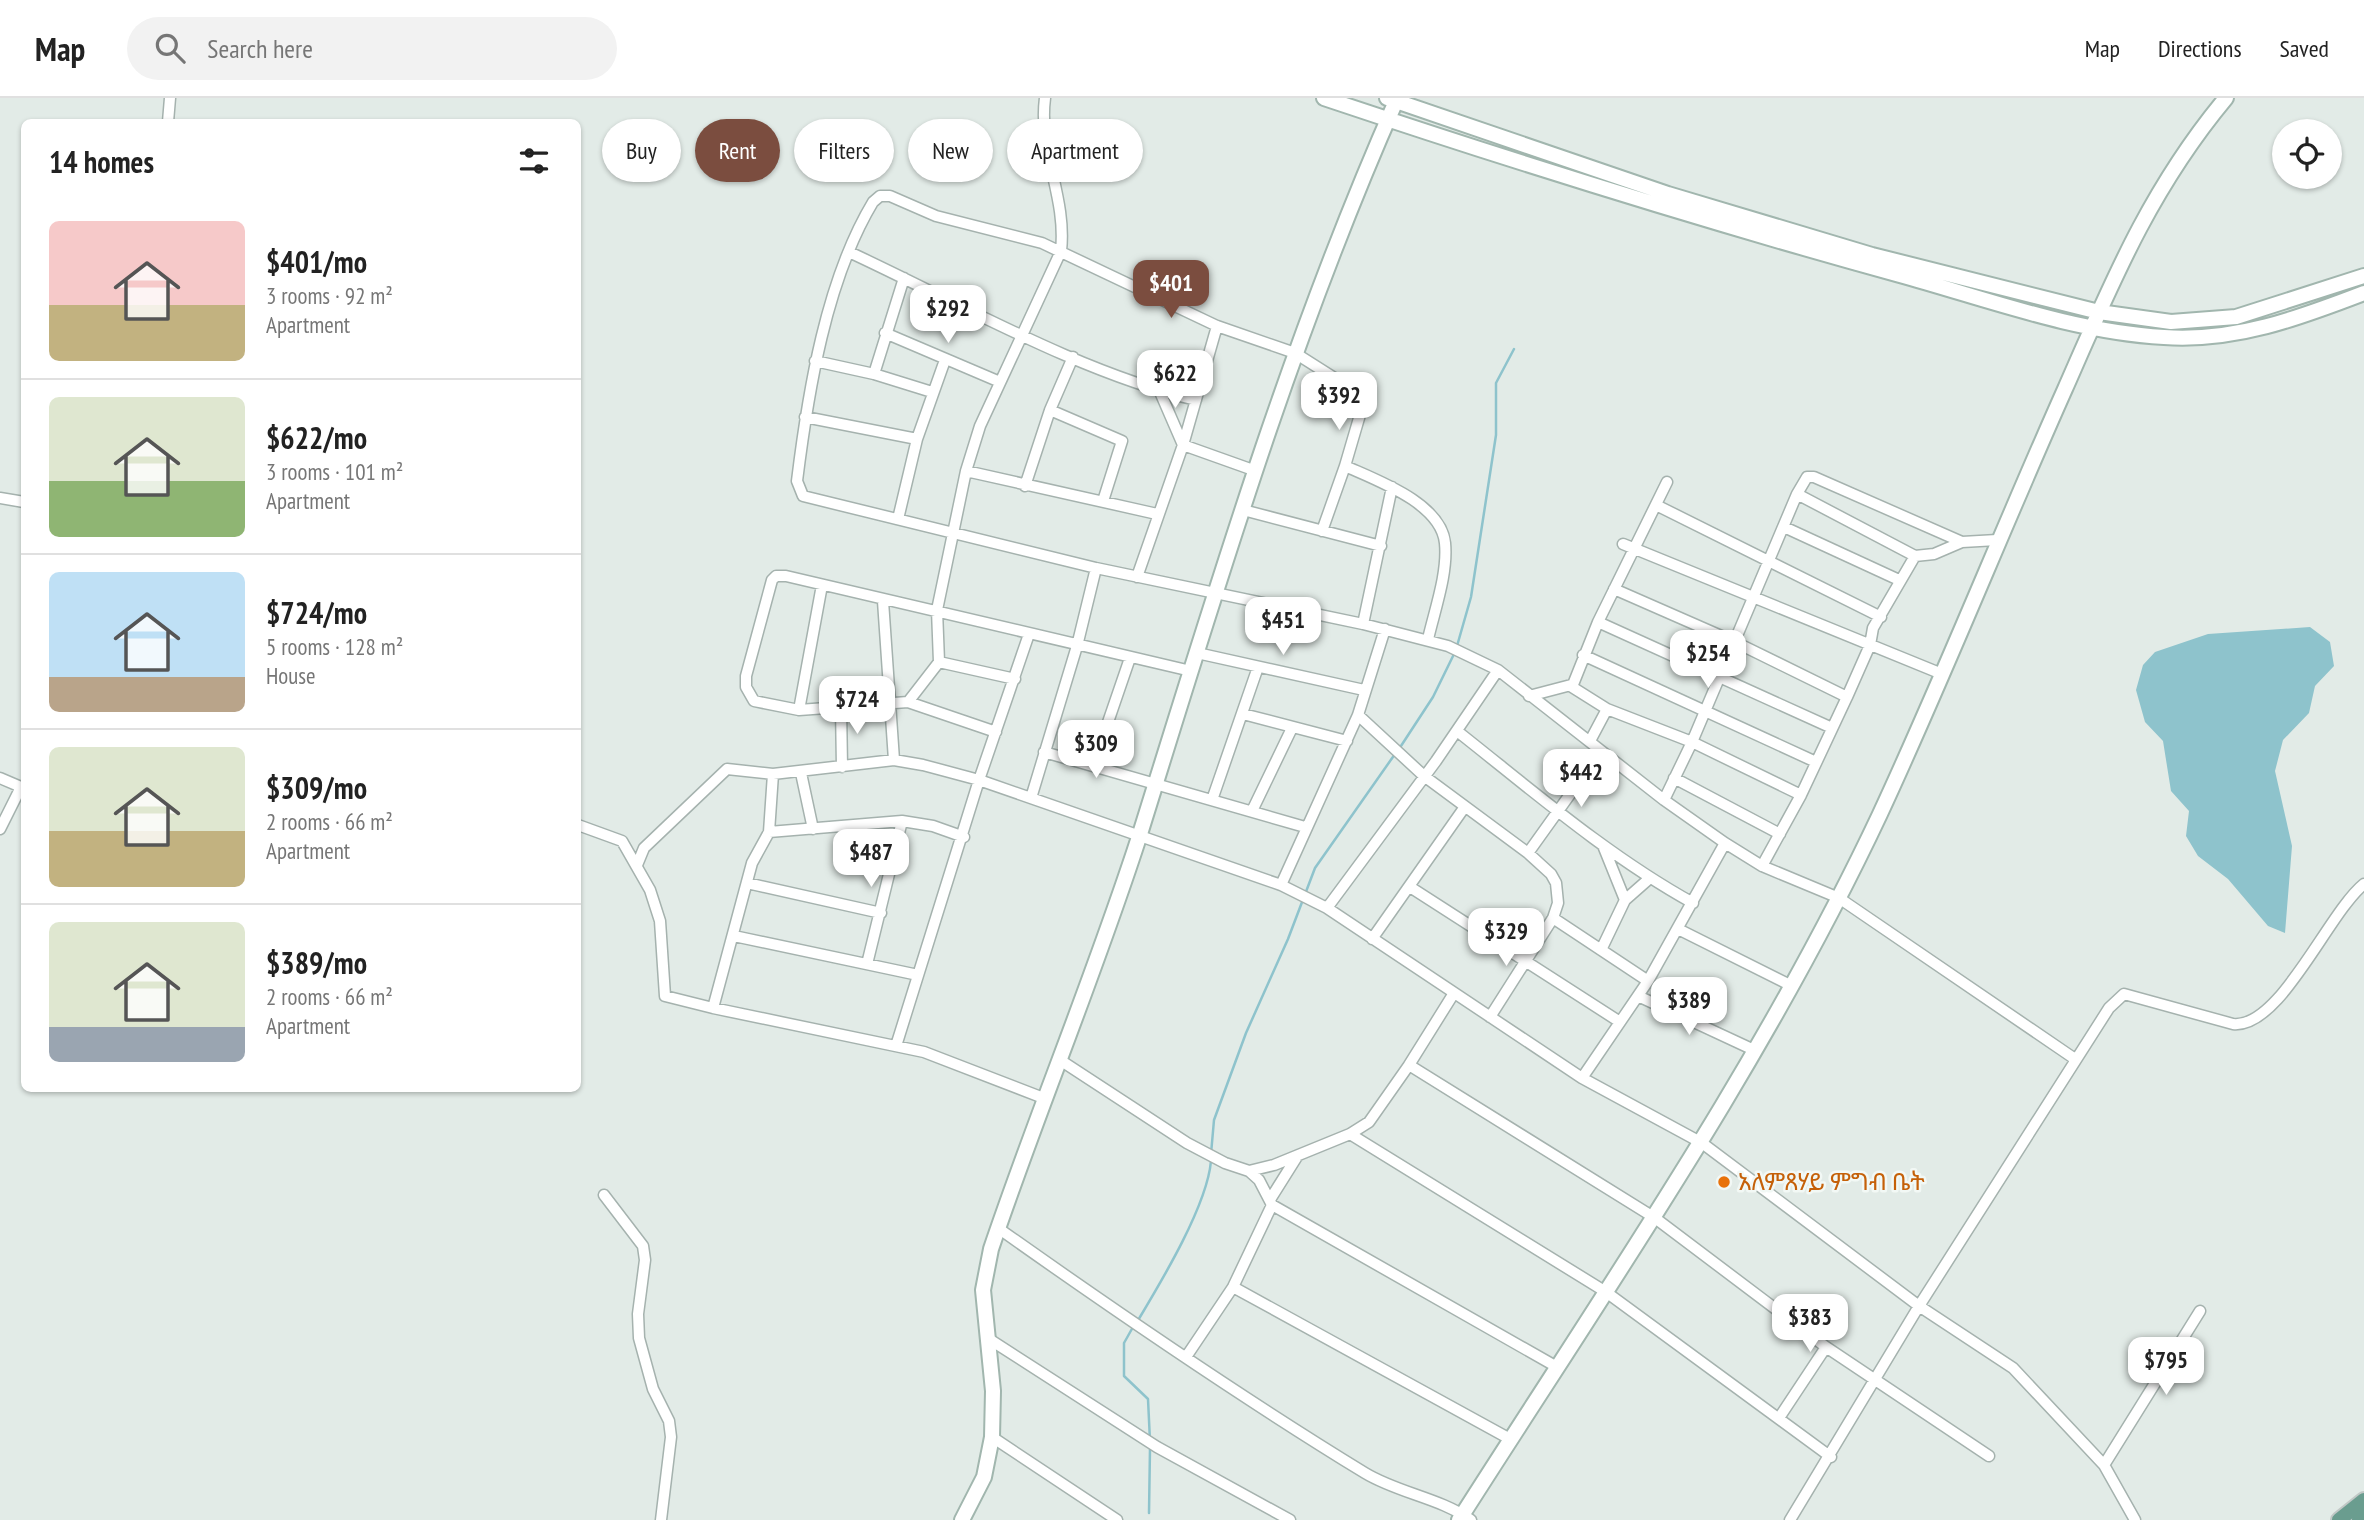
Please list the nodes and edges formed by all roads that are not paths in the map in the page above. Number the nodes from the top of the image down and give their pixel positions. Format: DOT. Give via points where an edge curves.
graph roads {
  1 [pos="170,98"];
  2 [pos="1045,98"];
  3 [pos="1324,98"];
  4 [pos="2225,98"];
  5 [pos="1391,99"];
  6 [pos="168,119"];
  7 [pos="1387,119"];
  8 [pos="1695,209"];
  9 [pos="1060,251"];
  10 [pos="849,252"];
  11 [pos="2363,277"];
  12 [pos="904,278"];
  13 [pos="2364,293"];
  14 [pos="2099,312"];
  15 [pos="1217,326"];
  16 [pos="2091,329"];
  17 [pos="885,333"];
  18 [pos="1024,334"];
  19 [pos="1295,353"];
  20 [pos="1073,356"];
  21 [pos="945,360"];
  22 [pos="814,361"];
  23 [pos="874,374"];
  24 [pos="1000,382"];
  25 [pos="1160,391"];
  26 [pos="932,392"];
  27 [pos="1196,400"];
  28 [pos="1051,410"];
  29 [pos="805,417"];
  30 [pos="917,439"];
  31 [pos="1183,445"];
  32 [pos="1345,466"];
  33 [pos="966,471"];
  34 [pos="1256,471"];
  35 [pos="1667,482"];
  36 [pos="1025,486"];
  37 [pos="1392,487"];
  38 [pos="1797,494"];
  39 [pos="0,498"];
  40 [pos="1102,501"];
  41 [pos="21,502"];
  42 [pos="1656,505"];
  43 [pos="1243,510"];
  44 [pos="1157,514"];
  45 [pos="898,519"];
  46 [pos="1784,527"];
  47 [pos="1322,531"];
  48 [pos="954,532"];
  49 [pos="1997,540"];
  50 [pos="1962,542"];
  51 [pos="1623,544"];
  52 [pos="1381,546"];
  53 [pos="1635,549"];
  54 [pos="1915,556"];
  55 [pos="1769,560"];
  56 [pos="1096,568"];
  57 [pos="1137,577"];
  58 [pos="1899,580"];
  59 [pos="822,585"];
  60 [pos="1614,590"];
  61 [pos="1214,594"];
  62 [pos="1754,597"];
  63 [pos="883,601"];
  64 [pos="937,610"];
  65 [pos="1881,617"];
  66 [pos="1598,622"];
  67 [pos="1363,624"];
  68 [pos="1385,629"];
  69 [pos="1029,634"];
  70 [pos="1429,639"];
  71 [pos="1735,642"];
  72 [pos="1870,645"];
  73 [pos="1077,646"];
  74 [pos="1196,653"];
  75 [pos="1583,655"];
  76 [pos="1130,658"];
  77 [pos="939,662"];
  78 [pos="1258,667"];
  79 [pos="1498,670"];
  80 [pos="1191,671"];
  81 [pos="1942,674"];
  82 [pos="1720,678"];
  83 [pos="1015,679"];
  84 [pos="1572,685"];
  85 [pos="1364,690"];
  86 [pos="1530,696"];
  87 [pos="1847,697"];
  88 [pos="890,701"];
  89 [pos="908,702"];
  90 [pos="841,707"];
  91 [pos="1607,709"];
  92 [pos="1706,709"];
  93 [pos="799,710"];
  94 [pos="1243,714"];
  95 [pos="1358,715"];
  96 [pos="1292,728"];
  97 [pos="1832,728"];
  98 [pos="996,732"];
  99 [pos="1457,732"];
  100 [pos="1347,741"];
  101 [pos="1590,741"];
  102 [pos="1692,742"];
  103 [pos="1044,751"];
  104 [pos="1601,751"];
  105 [pos="894,760"];
  106 [pos="1816,762"];
  107 [pos="1094,763"];
  108 [pos="842,767"];
  109 [pos="801,773"];
  110 [pos="773,774"];
  111 [pos="1424,776"];
  112 [pos="0,778"];
  113 [pos="1674,778"];
  114 [pos="979,780"];
  115 [pos="1155,782"];
  116 [pos="1801,794"];
  117 [pos="1031,799"];
  118 [pos="1212,800"];
  119 [pos="1664,800"];
  120 [pos="1464,808"];
  121 [pos="1252,811"];
  122 [pos="1560,812"];
  123 [pos="902,821"];
  124 [pos="581,826"];
  125 [pos="1306,827"];
  126 [pos="0,829"];
  127 [pos="813,830"];
  128 [pos="769,831"];
  129 [pos="1780,834"];
  130 [pos="1139,835"];
  131 [pos="964,836"];
  132 [pos="1725,843"];
  133 [pos="1604,846"];
  134 [pos="1528,853"];
  135 [pos="637,865"];
  136 [pos="1762,866"];
  137 [pos="1650,878"];
  138 [pos="747,883"];
  139 [pos="2364,884"];
  140 [pos="1281,885"];
  141 [pos="1410,887"];
  142 [pos="1839,898"];
  143 [pos="1625,900"];
  144 [pos="1693,903"];
  145 [pos="1327,908"];
  146 [pos="881,913"];
  147 [pos="1553,918"];
  148 [pos="1678,929"];
  149 [pos="734,936"];
  150 [pos="1372,939"];
  151 [pos="1601,950"];
  152 [pos="1524,961"];
  153 [pos="867,964"];
  154 [pos="918,975"];
  155 [pos="1648,981"];
  156 [pos="1790,985"];
  157 [pos="1454,993"];
  158 [pos="1638,996"];
  159 [pos="713,1008"];
  160 [pos="1490,1017"];
  161 [pos="1620,1022"];
  162 [pos="896,1046"];
  163 [pos="1754,1050"];
  164 [pos="2075,1059"];
  165 [pos="1060,1060"];
  166 [pos="1409,1065"];
  167 [pos="1582,1079"];
  168 [pos="1046,1100"];
  169 [pos="1350,1134"];
  170 [pos="1702,1143"];
  171 [pos="1298,1155"];
  172 [pos="1248,1171"];
  173 [pos="604,1195"];
  174 [pos="1272,1202"];
  175 [pos="1655,1217"];
  176 [pos="998,1228"];
  177 [pos="1233,1286"];
  178 [pos="1606,1292"];
  179 [pos="1919,1306"];
  180 [pos="2200,1311"];
  181 [pos="989,1339"];
  182 [pos="1826,1347"];
  183 [pos="1186,1357"];
  184 [pos="1557,1367"];
  185 [pos="1876,1380"];
  186 [pos="1779,1418"];
  187 [pos="992,1437"];
  188 [pos="1510,1439"];
  189 [pos="1989,1456"];
  190 [pos="1831,1457"];
  191 [pos="2104,1465"];
  192 [pos="2364,1500"];
  193 [pos="2364,1516"];
  194 [pos="1465,1518"];
  195 [pos="662,1520"];
  196 [pos="962,1520"];
  197 [pos="1117,1520"];
  198 [pos="1290,1520"];
  199 [pos="1790,1520"];
  200 [pos="2136,1520"];
  201 [pos="2339,1520"];
  202 [pos="2359,1520"];
  1 -- 6 [label="street"];
  2 -- 9 [label="street" via="1042,129 1062,222"];
  3 -- 7 [label="street"];
  4 -- 14 [label="street" via="2161,186"];
  5 -- 7 [label="street"];
  5 -- 8 [label="street"];
  7 -- 8 [label="street"];
  7 -- 19 [label="street"];
  8 -- 14 [label="street"];
  8 -- 16 [label="street"];
  9 -- 10 [label="street" via="880,196"];
  9 -- 15 [label="street"];
  9 -- 18 [label="street"];
  10 -- 12 [label="street"];
  10 -- 22 [label="street"];
  11 -- 14 [label="street" via="2236,317 2171,322"];
  12 -- 17 [label="street"];
  12 -- 18 [label="street"];
  13 -- 16 [label="street" via="2288,322 2207,337 2165,338"];
  14 -- 16 [label="street"];
  15 -- 19 [label="street"];
  15 -- 27 [label="street"];
  16 -- 49 [label="street"];
  17 -- 21 [label="street"];
  17 -- 23 [label="street"];
  18 -- 20 [label="street"];
  18 -- 24 [label="street"];
  19 -- 32 [label="street" via="1362,398"];
  19 -- 34 [label="street"];
  20 -- 25 [label="street"];
  20 -- 28 [label="street"];
  21 -- 24 [label="street"];
  21 -- 26 [label="street"];
  22 -- 23 [label="street"];
  22 -- 29 [label="street"];
  23 -- 26 [label="street"];
  24 -- 33 [label="street"];
  25 -- 27 [label="street"];
  25 -- 31 [label="street"];
  26 -- 30 [label="street"];
  27 -- 31 [label="street"];
  28 -- 36 [label="street"];
  28 -- 40 [label="street" via="1122,441"];
  29 -- 30 [label="street"];
  29 -- 45 [label="street" via="797,481 803,496"];
  30 -- 45 [label="street"];
  31 -- 34 [label="street"];
  31 -- 44 [label="street"];
  32 -- 37 [label="street"];
  32 -- 47 [label="street"];
  33 -- 36 [label="street"];
  33 -- 48 [label="street"];
  34 -- 43 [label="street"];
  35 -- 42 [label="street"];
  36 -- 40 [label="street"];
  37 -- 52 [label="street"];
  37 -- 70 [label="street" via="1426,512 1445,541"];
  38 -- 46 [label="street"];
  38 -- 50 [label="street" via="1807,477 1814,477"];
  38 -- 54 [label="street"];
  39 -- 41 [label="street"];
  40 -- 44 [label="street"];
  42 -- 53 [label="street"];
  42 -- 55 [label="street"];
  43 -- 47 [label="street"];
  43 -- 61 [label="street"];
  44 -- 57 [label="street"];
  45 -- 48 [label="street"];
  46 -- 55 [label="street"];
  46 -- 58 [label="street"];
  47 -- 52 [label="street"];
  48 -- 56 [label="street"];
  48 -- 64 [label="street"];
  49 -- 50 [label="street"];
  49 -- 81 [label="street"];
  50 -- 54 [label="street" via="1934,554"];
  51 -- 53 [label="street"];
  52 -- 67 [label="street"];
  53 -- 60 [label="street"];
  53 -- 62 [label="street"];
  54 -- 58 [label="street"];
  55 -- 62 [label="street"];
  55 -- 65 [label="street"];
  56 -- 57 [label="street"];
  56 -- 73 [label="street"];
  57 -- 61 [label="street"];
  58 -- 65 [label="street"];
  59 -- 63 [label="street"];
  59 -- 93 [label="street"];
  59 -- 93 [label="street" via="780,575 772,580 746,676 754,701"];
  60 -- 66 [label="street"];
  60 -- 71 [label="street"];
  61 -- 67 [label="street"];
  61 -- 74 [label="street"];
  62 -- 71 [label="street"];
  62 -- 72 [label="street"];
  63 -- 64 [label="street"];
  63 -- 88 [label="street"];
  64 -- 69 [label="street"];
  64 -- 77 [label="street"];
  65 -- 72 [label="street" via="1870,635"];
  66 -- 75 [label="street"];
  66 -- 82 [label="street"];
  67 -- 68 [label="street"];
  68 -- 70 [label="street"];
  68 -- 85 [label="street"];
  69 -- 73 [label="street"];
  69 -- 83 [label="street"];
  70 -- 79 [label="street"];
  71 -- 82 [label="street"];
  71 -- 87 [label="street"];
  72 -- 81 [label="street"];
  72 -- 87 [label="street"];
  73 -- 76 [label="street"];
  73 -- 103 [label="street"];
  74 -- 78 [label="street"];
  74 -- 80 [label="street"];
  75 -- 84 [label="street"];
  75 -- 92 [label="street"];
  76 -- 80 [label="street"];
  76 -- 107 [label="street"];
  77 -- 83 [label="street"];
  77 -- 89 [label="street"];
  78 -- 85 [label="street"];
  78 -- 94 [label="street"];
  79 -- 86 [label="street"];
  79 -- 99 [label="street"];
  80 -- 115 [label="street"];
  81 -- 142 [label="street"];
  82 -- 92 [label="street"];
  82 -- 97 [label="street"];
  83 -- 98 [label="street"];
  84 -- 86 [label="street"];
  84 -- 91 [label="street" via="1573,690"];
  85 -- 95 [label="street"];
  86 -- 101 [label="street"];
  87 -- 97 [label="street"];
  88 -- 89 [label="street"];
  88 -- 90 [label="street"];
  88 -- 105 [label="street"];
  89 -- 98 [label="street"];
  90 -- 93 [label="street"];
  90 -- 108 [label="street"];
  91 -- 101 [label="street"];
  91 -- 102 [label="street"];
  92 -- 102 [label="street"];
  92 -- 106 [label="street"];
  94 -- 96 [label="street"];
  94 -- 118 [label="street"];
  95 -- 100 [label="street"];
  95 -- 111 [label="street"];
  96 -- 100 [label="street"];
  96 -- 121 [label="street"];
  97 -- 106 [label="street"];
  98 -- 114 [label="street"];
  99 -- 111 [label="street"];
  99 -- 122 [label="street"];
  100 -- 125 [label="street"];
  101 -- 104 [label="street"];
  102 -- 113 [label="street"];
  102 -- 116 [label="street"];
  103 -- 107 [label="street"];
  103 -- 117 [label="street"];
  104 -- 119 [label="street"];
  104 -- 122 [label="street"];
  105 -- 108 [label="street"];
  105 -- 114 [label="street"];
  106 -- 116 [label="street"];
  107 -- 115 [label="street"];
  108 -- 109 [label="street"];
  109 -- 110 [label="street"];
  109 -- 127 [label="street"];
  110 -- 128 [label="street"];
  110 -- 135 [label="street" via="727,769 644,848"];
  111 -- 120 [label="street"];
  111 -- 145 [label="street"];
  112 -- 126 [label="street" via="21,787"];
  113 -- 119 [label="street"];
  113 -- 129 [label="street"];
  114 -- 117 [label="street"];
  114 -- 131 [label="street"];
  115 -- 118 [label="street"];
  115 -- 130 [label="street"];
  116 -- 129 [label="street"];
  117 -- 130 [label="street"];
  118 -- 121 [label="street"];
  119 -- 132 [label="street"];
  120 -- 134 [label="street"];
  120 -- 141 [label="street"];
  121 -- 125 [label="street"];
  122 -- 133 [label="street"];
  122 -- 134 [label="street"];
  123 -- 127 [label="street"];
  123 -- 131 [label="street"];
  123 -- 146 [label="street"];
  124 -- 135 [label="street" via="619,838"];
  125 -- 140 [label="street"];
  127 -- 128 [label="street"];
  128 -- 138 [label="street"];
  129 -- 136 [label="street"];
  130 -- 140 [label="street"];
  130 -- 165 [label="street"];
  131 -- 154 [label="street"];
  132 -- 136 [label="street"];
  132 -- 144 [label="street"];
  133 -- 137 [label="street"];
  133 -- 143 [label="street"];
  134 -- 147 [label="street" via="1556,883 1558,903"];
  135 -- 159 [label="street" via="660,921 665,996"];
  136 -- 142 [label="street"];
  137 -- 143 [label="street"];
  137 -- 144 [label="street"];
  138 -- 146 [label="street"];
  138 -- 149 [label="street"];
  139 -- 164 [label="street" via="2341,908 2265,1013 2243,1025 2233,1024 2124,994 2109,1007"];
  140 -- 145 [label="street"];
  141 -- 150 [label="street"];
  141 -- 152 [label="street"];
  142 -- 156 [label="street"];
  142 -- 164 [label="street"];
  143 -- 151 [label="street"];
  144 -- 148 [label="street"];
  145 -- 150 [label="street"];
  146 -- 153 [label="street"];
  147 -- 151 [label="street"];
  147 -- 152 [label="street"];
  148 -- 155 [label="street"];
  148 -- 156 [label="street"];
  149 -- 153 [label="street"];
  149 -- 159 [label="street"];
  150 -- 157 [label="street"];
  151 -- 155 [label="street"];
  152 -- 160 [label="street"];
  152 -- 161 [label="street"];
  153 -- 154 [label="street"];
  154 -- 162 [label="street"];
  155 -- 158 [label="street"];
  156 -- 163 [label="street"];
  157 -- 160 [label="street"];
  157 -- 166 [label="street"];
  158 -- 161 [label="street"];
  158 -- 163 [label="street"];
  159 -- 162 [label="street"];
  160 -- 167 [label="street"];
  161 -- 167 [label="street"];
  162 -- 168 [label="street" via="924,1052"];
  163 -- 170 [label="street"];
  164 -- 179 [label="street"];
  165 -- 168 [label="street"];
  165 -- 172 [label="street" via="1187,1143"];
  166 -- 169 [label="street" via="1369,1122"];
  166 -- 175 [label="street"];
  167 -- 170 [label="street"];
  168 -- 176 [label="street"];
  169 -- 171 [label="street"];
  169 -- 178 [label="street"];
  170 -- 175 [label="street"];
  170 -- 179 [label="street"];
  171 -- 172 [label="street"];
  171 -- 174 [label="street"];
  172 -- 174 [label="street"];
  173 -- 195 [label="street" via="643,1245 639,1338 671,1437"];
  174 -- 177 [label="street"];
  174 -- 184 [label="street"];
  175 -- 178 [label="street"];
  175 -- 182 [label="street"];
  176 -- 181 [label="street" via="984,1290"];
  176 -- 183 [label="street"];
  177 -- 183 [label="street"];
  177 -- 188 [label="street"];
  178 -- 184 [label="street"];
  178 -- 186 [label="street"];
  179 -- 185 [label="street"];
  179 -- 191 [label="street" via="2014,1368"];
  180 -- 191 [label="street"];
  181 -- 187 [label="street"];
  181 -- 198 [label="street" via="1157,1447"];
  182 -- 185 [label="street"];
  182 -- 186 [label="street"];
  183 -- 194 [label="street" via="1376,1479"];
  184 -- 188 [label="street"];
  185 -- 189 [label="street"];
  185 -- 190 [label="street"];
  186 -- 190 [label="street"];
  187 -- 196 [label="street" via="984,1477"];
  187 -- 197 [label="street"];
  188 -- 194 [label="street"];
  190 -- 199 [label="street"];
  191 -- 200 [label="street"];
  192 -- 201 [label="main road"];
  193 -- 202 [label="main road"];
}
